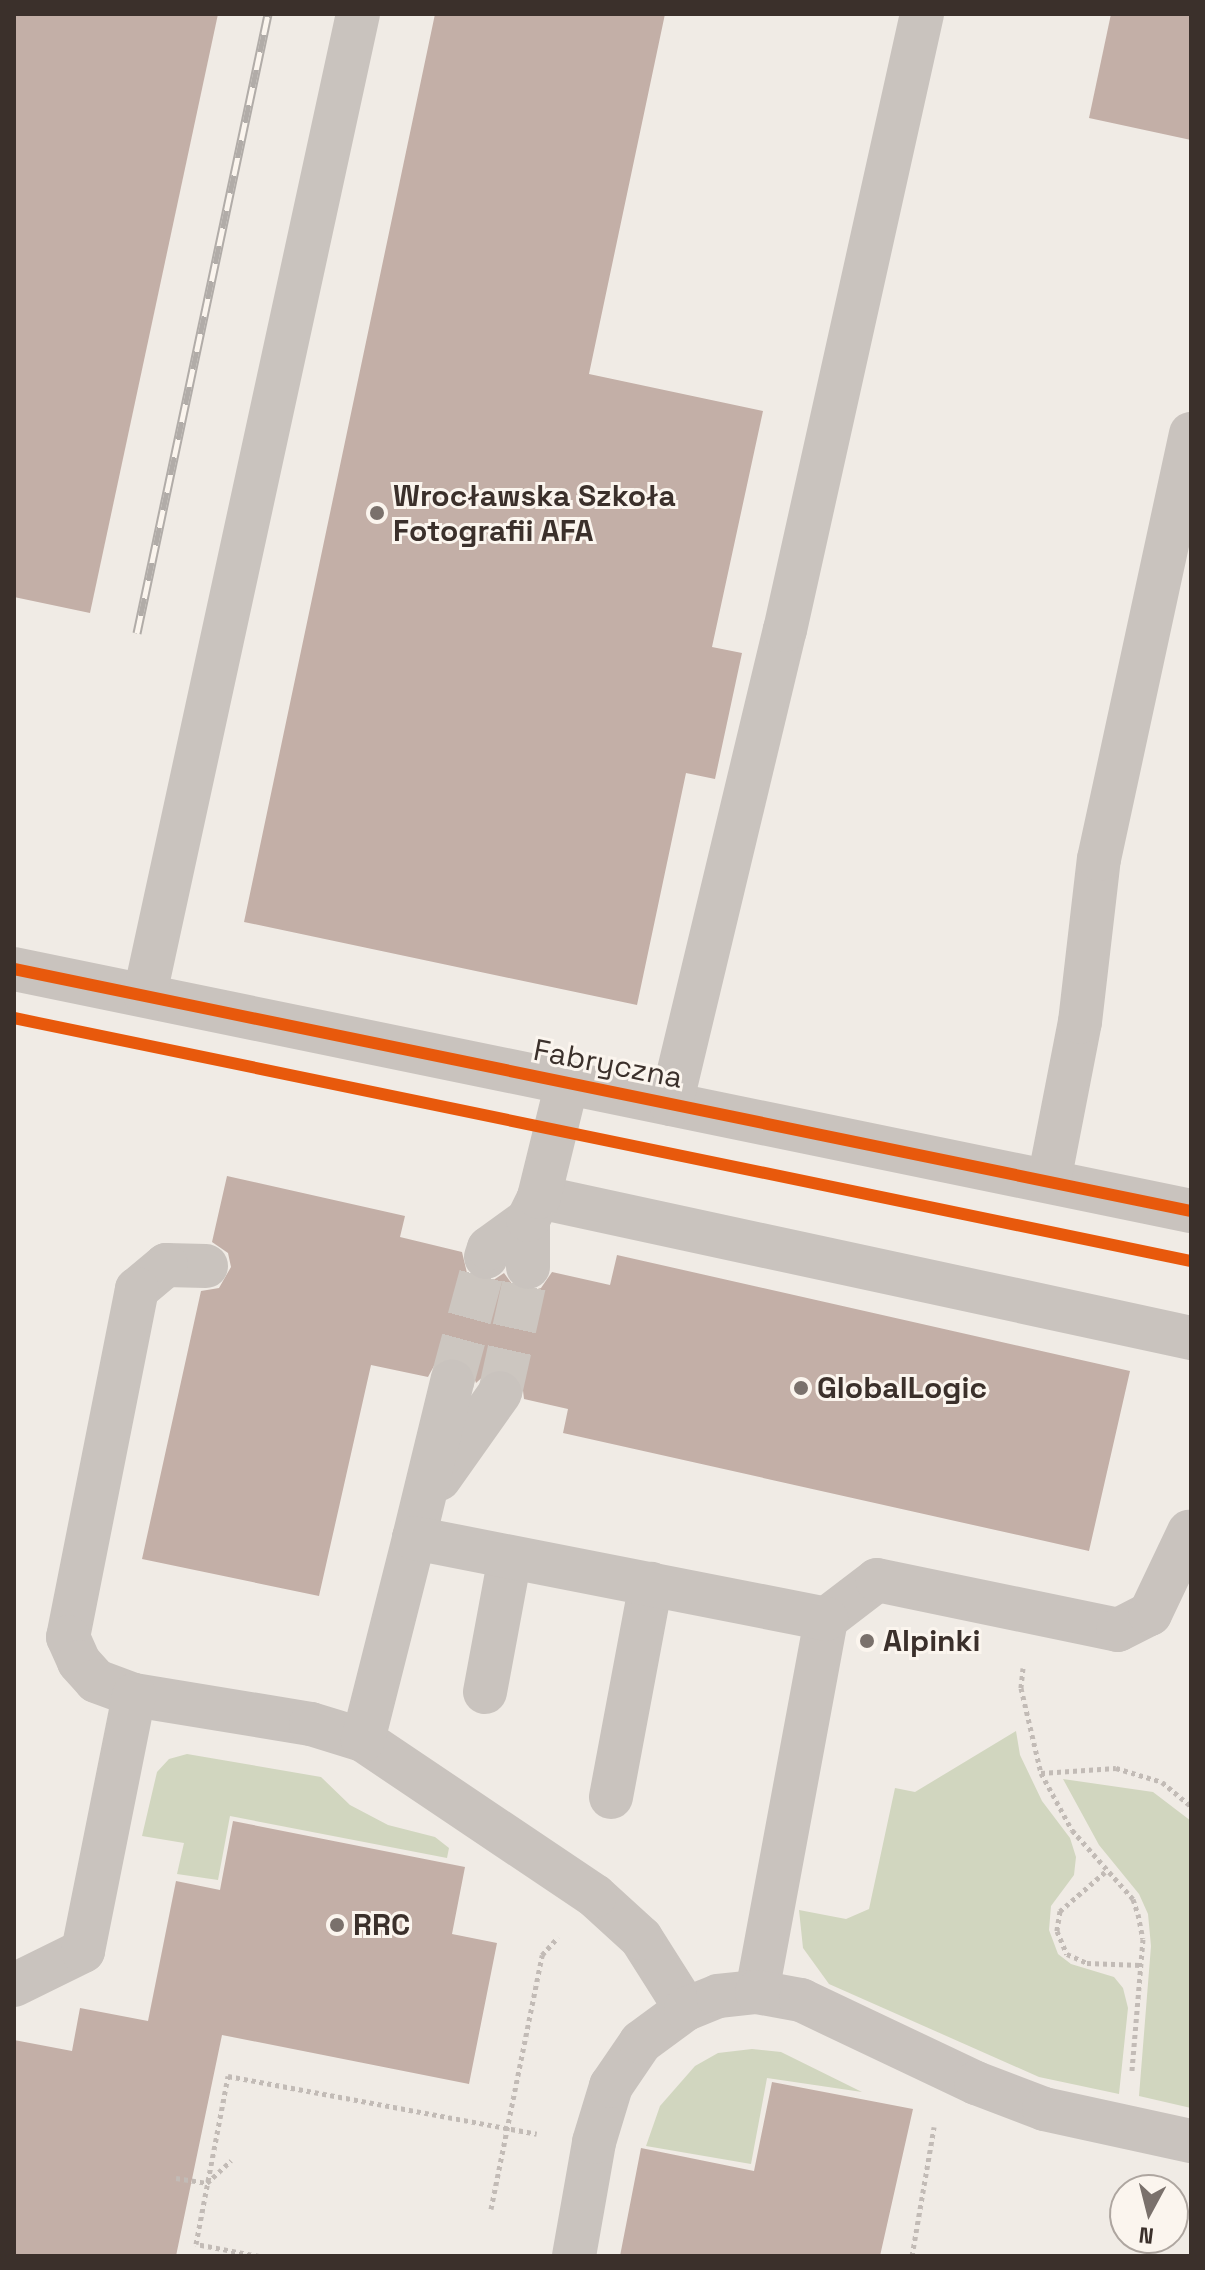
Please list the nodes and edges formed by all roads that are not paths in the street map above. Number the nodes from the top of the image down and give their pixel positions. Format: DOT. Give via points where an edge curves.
graph roads {
  1 [pos="358,14"];
  2 [pos="922,14"];
  3 [pos="1191,434"];
  4 [pos="14,969"];
  5 [pos="145,994"];
  6 [pos="567,1083"];
  7 [pos="671,1104"];
  8 [pos="1049,1181"];
  9 [pos="534,1208"];
  10 [pos="1191,1211"];
  11 [pos="486,1257"];
  12 [pos="206,1266"];
  13 [pos="528,1267"];
  14 [pos="1191,1338"];
  15 [pos="452,1382"];
  16 [pos="500,1393"];
  17 [pos="428,1494"];
  18 [pos="1189,1532"];
  19 [pos="414,1538"];
  20 [pos="510,1557"];
  21 [pos="651,1584"];
  22 [pos="826,1619"];
  23 [pos="485,1692"];
  24 [pos="134,1695"];
  25 [pos="363,1740"];
  26 [pos="611,1797"];
  27 [pos="14,1985"];
  28 [pos="757,1992"];
  29 [pos="686,2009"];
  30 [pos="1191,2141"];
  31 [pos="574,2256"];
  1 -- 5 [label="street"];
  2 -- 7 [label="street" via="789,616"];
  3 -- 8 [label="street" via="1099,859 1080,1022"];
  4 -- 5 [label="street, Fabryczna"];
  5 -- 6 [label="street, Fabryczna"];
  6 -- 7 [label="street, Fabryczna"];
  6 -- 9 [label="street"];
  7 -- 8 [label="street, Fabryczna"];
  8 -- 10 [label="street, Fabryczna"];
  9 -- 11 [label="street" via="489,1248"];
  9 -- 13 [label="street"];
  9 -- 14 [label="street"];
  12 -- 24 [label="street" via="166,1265 137,1289 68,1637 79,1662 96,1681"];
  15 -- 17 [label="street"];
  16 -- 17 [label="street"];
  17 -- 19 [label="street"];
  18 -- 22 [label="street" via="1150,1614 1118,1630 877,1580"];
  19 -- 20 [label="street"];
  19 -- 25 [label="street"];
  20 -- 21 [label="street"];
  20 -- 23 [label="street"];
  21 -- 22 [label="street"];
  21 -- 26 [label="street"];
  22 -- 28 [label="street"];
  24 -- 25 [label="street" via="311,1724"];
  24 -- 27 [label="street" via="83,1951"];
  25 -- 29 [label="street" via="595,1896 641,1938"];
  28 -- 29 [label="street" via="718,1996"];
  28 -- 30 [label="street" via="801,2000 976,2083 1044,2109"];
  29 -- 31 [label="street" via="641,2042 611,2086 594,2142"];
}
